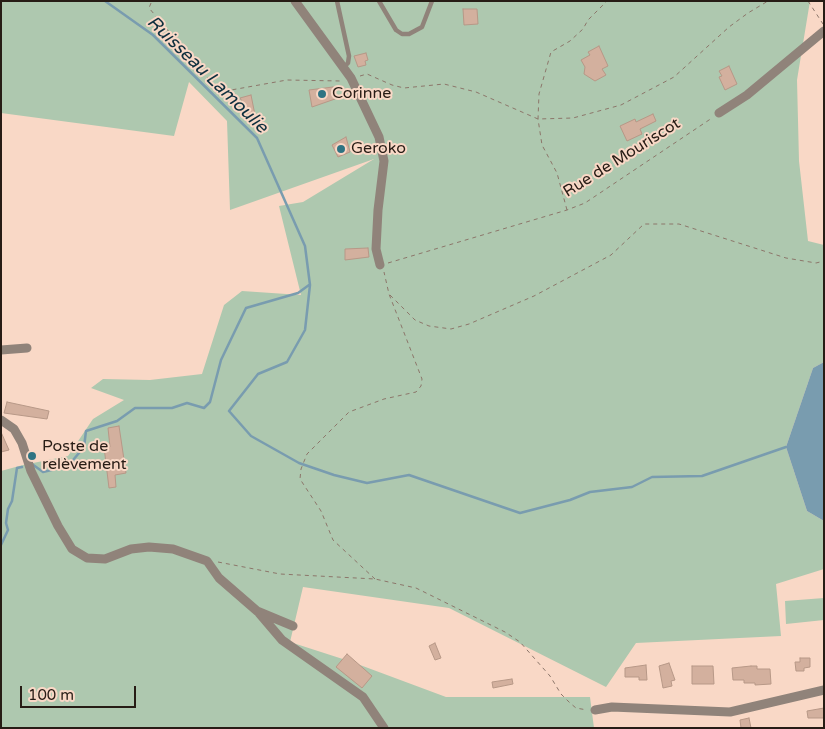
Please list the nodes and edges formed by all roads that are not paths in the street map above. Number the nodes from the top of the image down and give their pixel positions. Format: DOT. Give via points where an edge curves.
graph roads {
  1 [pos="295,1"];
  2 [pos="337,1"];
  3 [pos="379,1"];
  4 [pos="432,1"];
  5 [pos="824,32"];
  6 [pos="344,67"];
  7 [pos="719,113"];
  8 [pos="380,265"];
  9 [pos="27,348"];
  10 [pos="1,350"];
  11 [pos="1,420"];
  12 [pos="257,611"];
  13 [pos="293,626"];
  14 [pos="824,690"];
  15 [pos="595,710"];
  16 [pos="384,728"];
  1 -- 6 [label="street"];
  2 -- 6 [label="lane" via="349,56"];
  3 -- 4 [label="lane" via="396,30 409,34 422,27"];
  5 -- 7 [label="street" via="747,96"];
  6 -- 8 [label="street" via="372,117 383,149 376,249"];
  9 -- 10 [label="street"];
  11 -- 12 [label="street" via="14,429 22,443 31,471 72,549 87,558 105,559 131,550 165,549 207,560 219,578"];
  12 -- 13 [label="street"];
  12 -- 16 [label="street" via="282,640 363,697"];
  14 -- 15 [label="street" via="730,712 612,707"];
}
